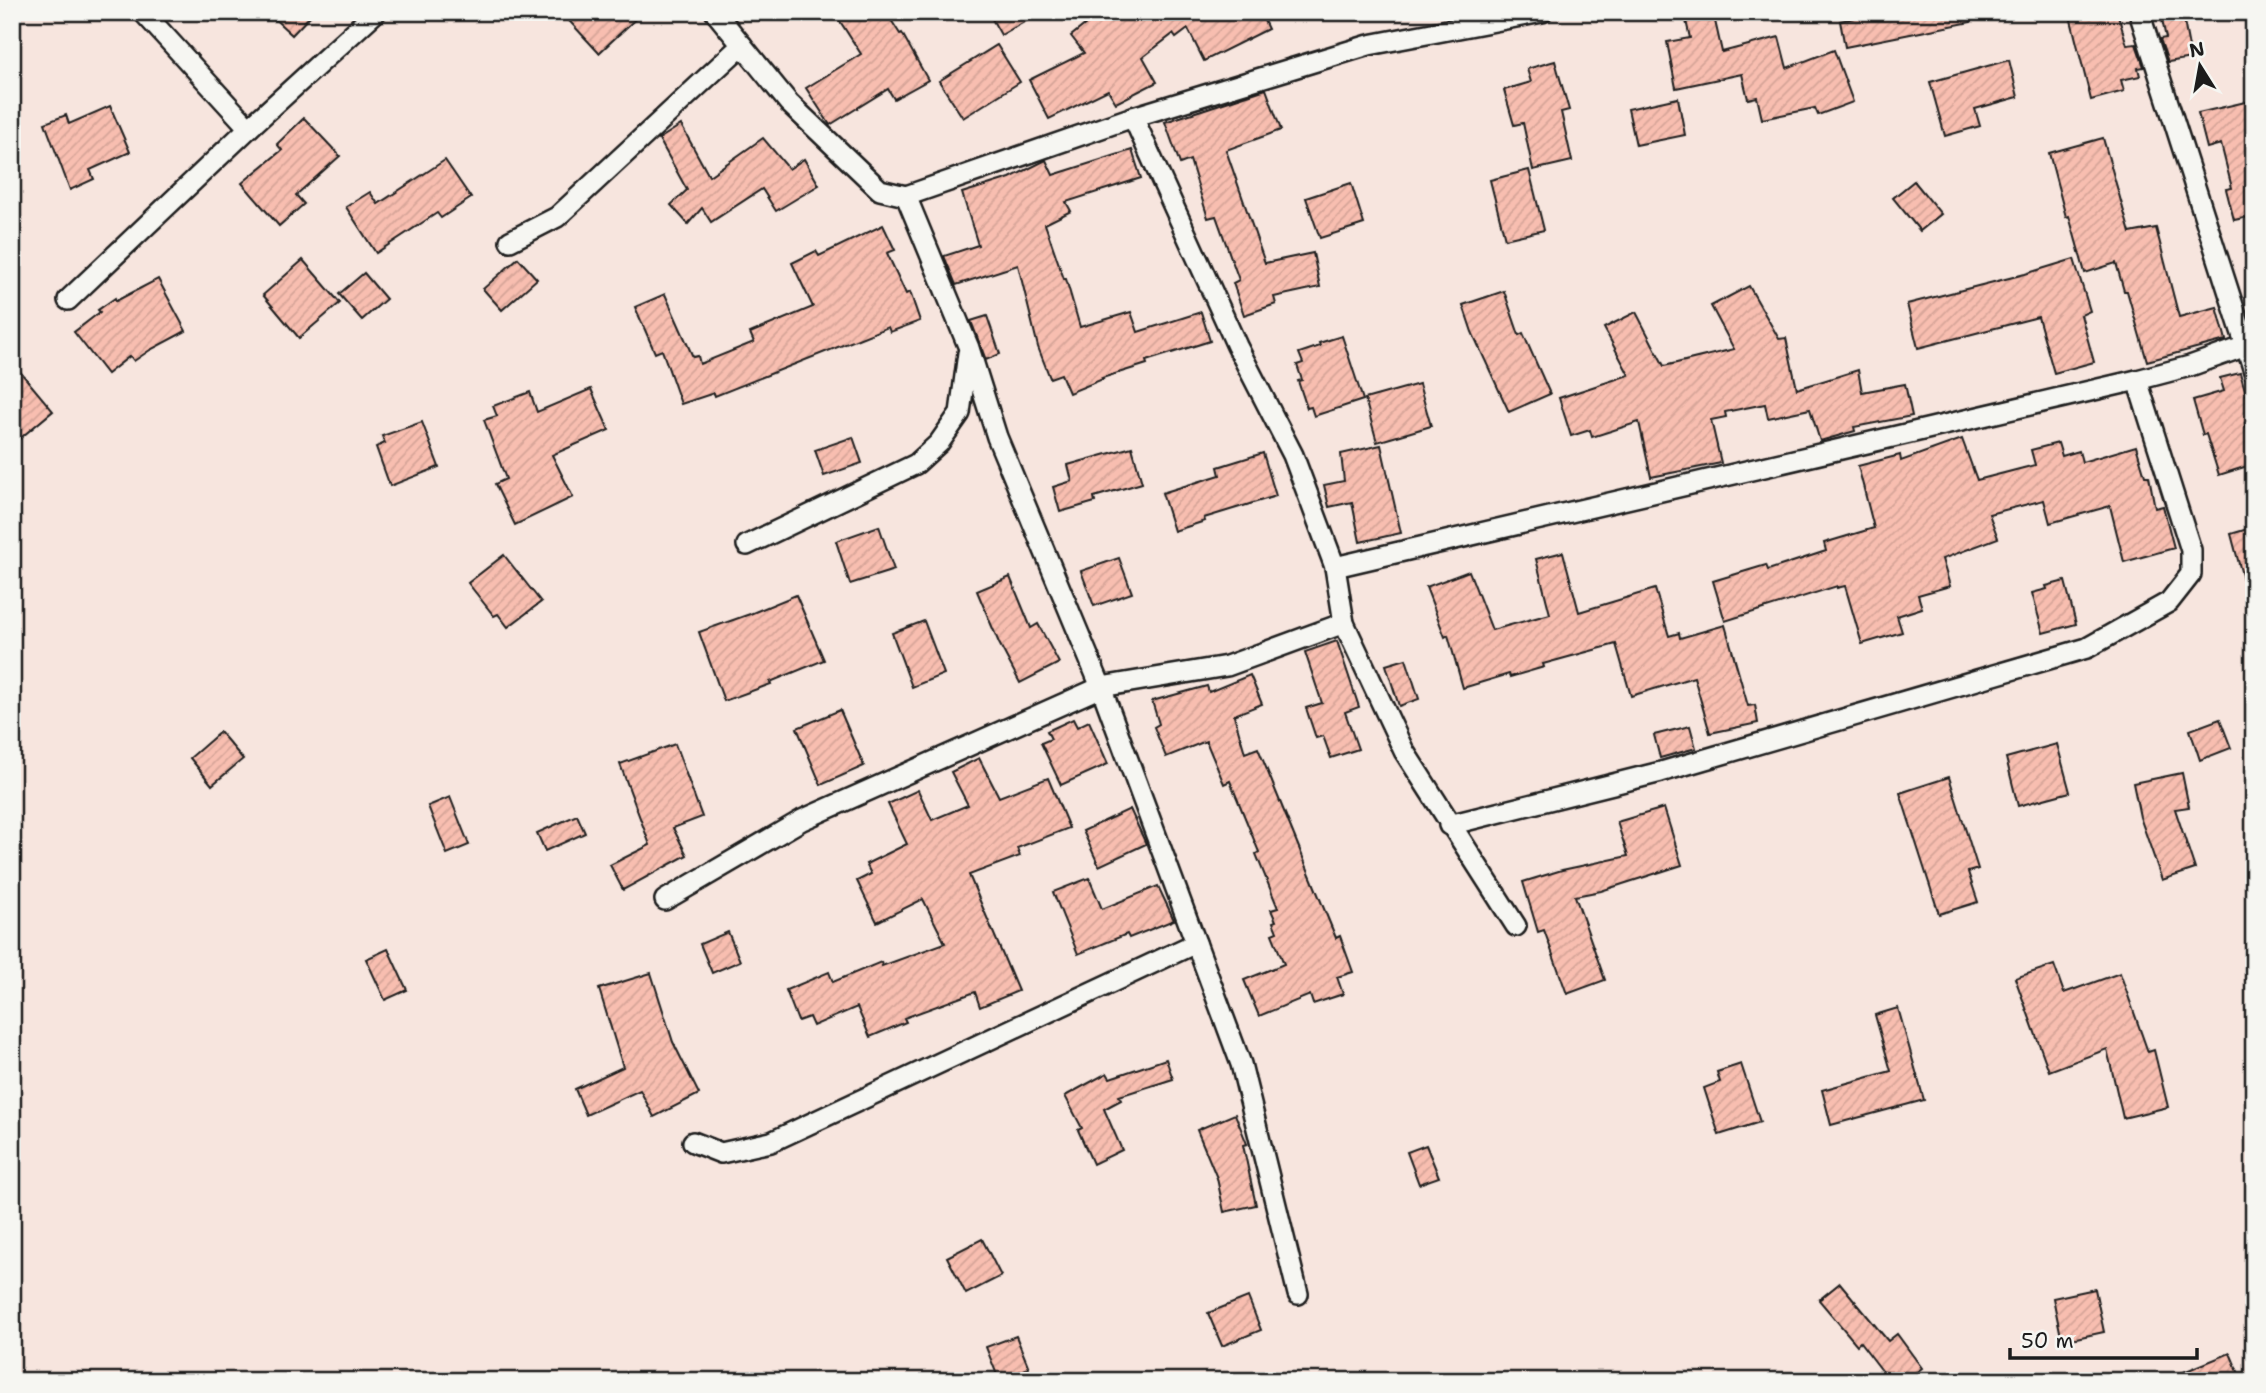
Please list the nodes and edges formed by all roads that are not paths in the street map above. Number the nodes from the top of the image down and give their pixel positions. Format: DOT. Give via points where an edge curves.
graph roads {
  1 [pos="144,12"];
  2 [pos="376,12"];
  3 [pos="715,12"];
  4 [pos="1542,12"];
  5 [pos="2139,12"];
  6 [pos="742,46"];
  7 [pos="1133,117"];
  8 [pos="249,128"];
  9 [pos="906,196"];
  10 [pos="510,241"];
  11 [pos="68,300"];
  12 [pos="2246,346"];
  13 [pos="969,348"];
  14 [pos="2254,371"];
  15 [pos="2137,380"];
  16 [pos="747,545"];
  17 [pos="1335,567"];
  18 [pos="1344,623"];
  19 [pos="1101,687"];
  20 [pos="1449,825"];
  21 [pos="665,900"];
  22 [pos="1516,926"];
  23 [pos="1196,943"];
  24 [pos="693,1142"];
  25 [pos="1298,1294"];
  1 -- 8 [label="street"];
  2 -- 8 [label="street"];
  3 -- 6 [label="street"];
  4 -- 7 [label="street" via="1369,45"];
  5 -- 12 [label="street"];
  6 -- 9 [label="street" via="789,103 880,190"];
  6 -- 10 [label="street" via="557,217"];
  7 -- 9 [label="street"];
  7 -- 17 [label="street" via="1237,345 1293,454"];
  8 -- 11 [label="street"];
  9 -- 13 [label="street"];
  12 -- 14 [label="street"];
  12 -- 15 [label="street"];
  13 -- 16 [label="street" via="960,413 939,443 916,464"];
  13 -- 19 [label="street" via="997,437"];
  15 -- 17 [label="street"];
  15 -- 20 [label="street" via="2192,550 2191,574 2169,602 2087,648 1661,772"];
  17 -- 18 [label="street"];
  18 -- 19 [label="street" via="1227,666"];
  18 -- 20 [label="street" via="1404,751"];
  19 -- 21 [label="street" via="802,820"];
  19 -- 23 [label="street"];
  20 -- 22 [label="street"];
  23 -- 24 [label="street" via="771,1142 721,1153"];
  23 -- 25 [label="street" via="1241,1064"];
}
